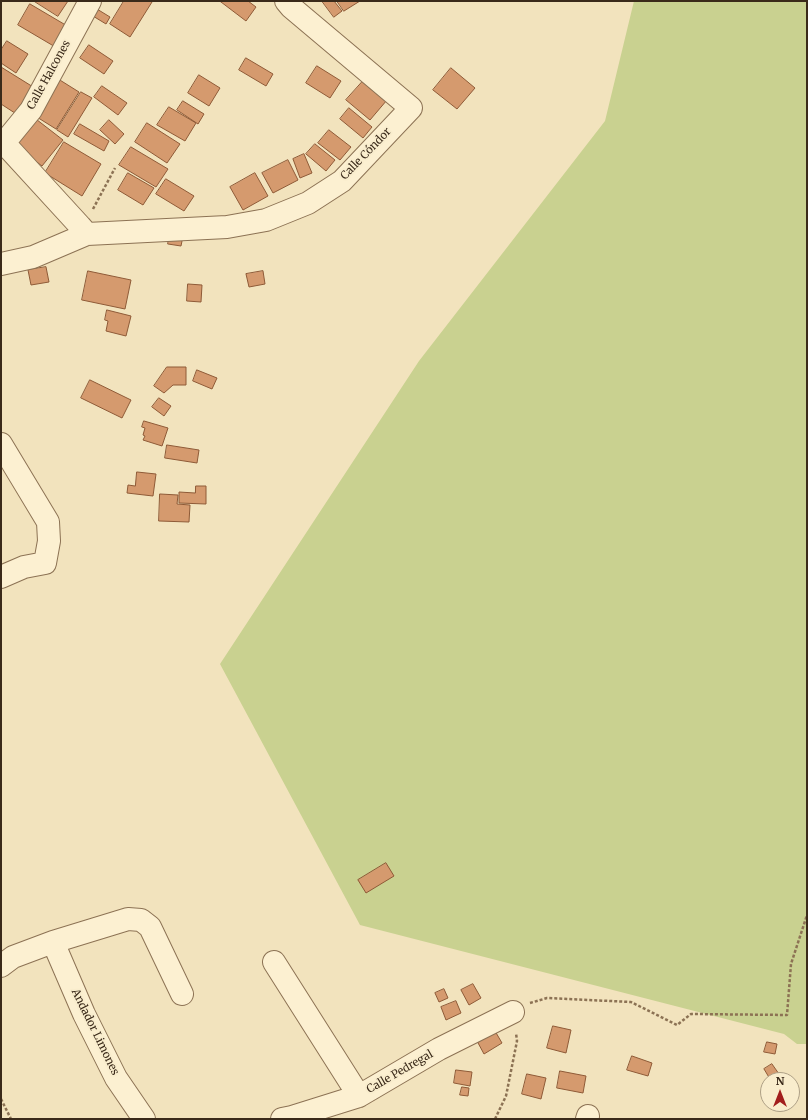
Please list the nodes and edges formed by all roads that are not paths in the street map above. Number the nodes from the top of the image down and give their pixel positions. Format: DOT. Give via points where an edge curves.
graph roads {
  1 [pos="90,1"];
  2 [pos="286,1"];
  3 [pos="84,230"];
  4 [pos="1,264"];
  5 [pos="1,444"];
  6 [pos="1,577"];
  7 [pos="53,942"];
  8 [pos="274,962"];
  9 [pos="1,966"];
  10 [pos="182,994"];
  11 [pos="513,1012"];
  12 [pos="359,1096"];
  13 [pos="144,1119"];
  14 [pos="282,1119"];
  1 -- 3 [label="street, Calle Halcones" via="31,110 4,143"];
  2 -- 3 [label="street, Calle Cóndor" via="411,108 342,181 308,203 266,220 227,227"];
  3 -- 4 [label="street" via="34,257"];
  5 -- 6 [label="street" via="48,522 49,541 45,563 24,567"];
  7 -- 9 [label="street" via="13,957"];
  7 -- 10 [label="street" via="128,918 141,920 150,927"];
  7 -- 13 [label="street, Andador Limones" via="84,1014 116,1078"];
  8 -- 12 [label="street"];
  11 -- 12 [label="street, Calle Pedregal" via="439,1049"];
  12 -- 14 [label="street, Calle Pedregal"];
}
